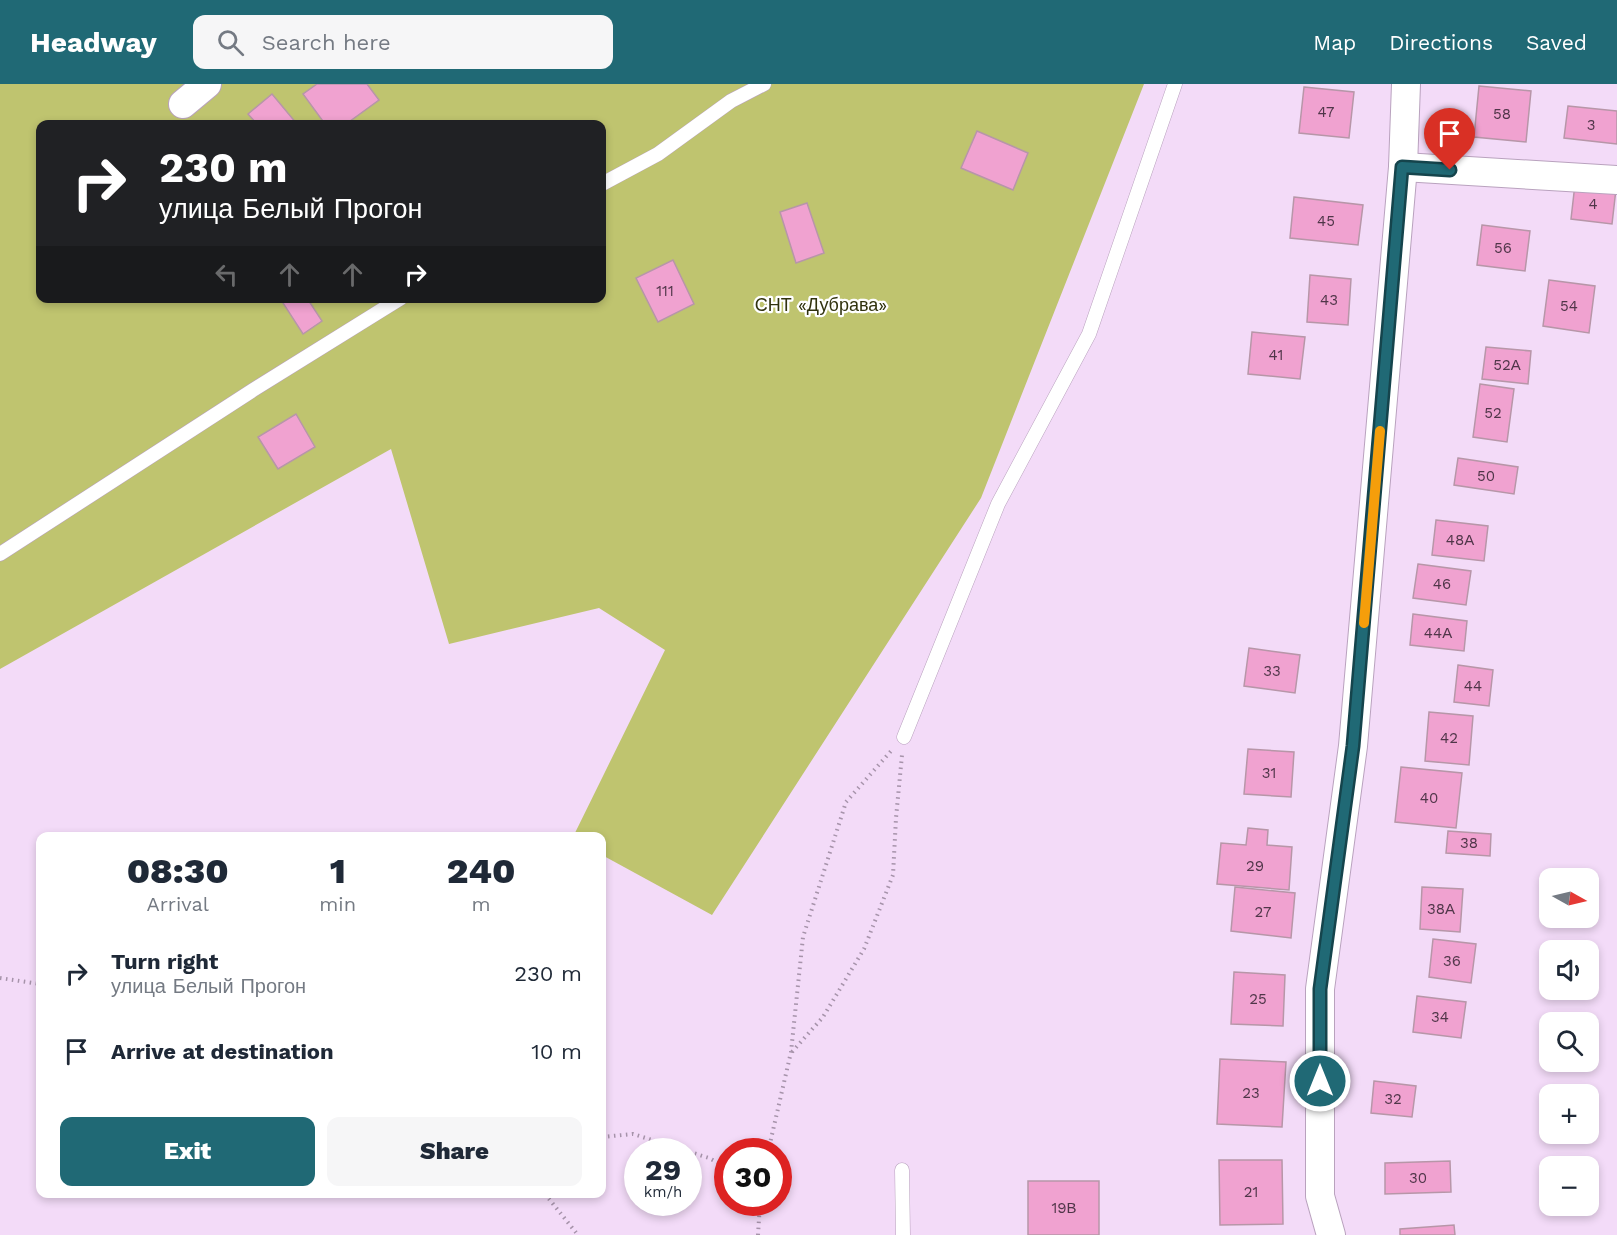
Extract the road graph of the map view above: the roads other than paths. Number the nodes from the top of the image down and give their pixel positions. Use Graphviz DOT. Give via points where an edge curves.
graph roads {
  1 [pos="207,84"];
  2 [pos="764,84"];
  3 [pos="1175,84"];
  4 [pos="1406,84"];
  5 [pos="183,104"];
  6 [pos="1402,167"];
  7 [pos="1617,180"];
  8 [pos="606,182"];
  9 [pos="393,303"];
  10 [pos="0,554"];
  11 [pos="904,737"];
  12 [pos="902,1170"];
  13 [pos="903,1235"];
  14 [pos="1331,1235"];
  1 -- 5 [label="street"];
  2 -- 8 [label="lane" via="731,101 658,154"];
  3 -- 11 [label="lane" via="1089,334 998,504"];
  4 -- 6 [label="street"];
  6 -- 7 [label="street"];
  6 -- 14 [label="street" via="1353,746 1320,989 1320,1196"];
  9 -- 10 [label="lane"];
  12 -- 13 [label="lane"];
}
